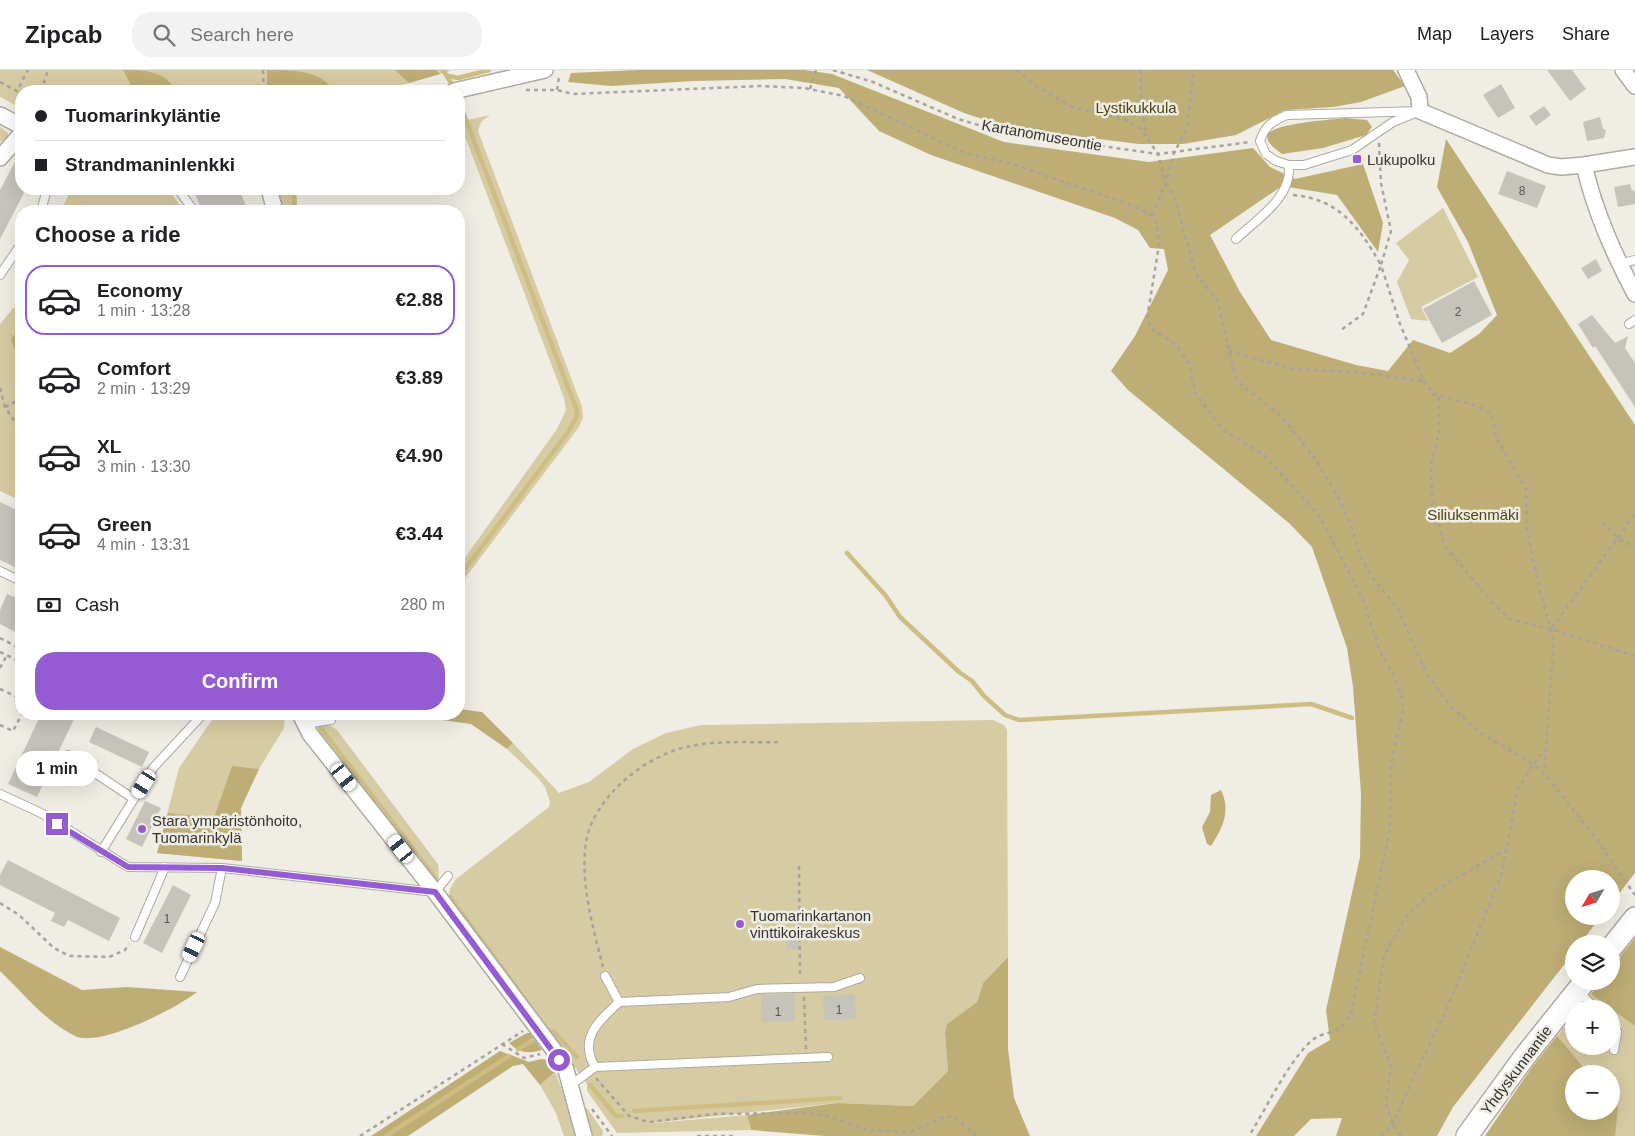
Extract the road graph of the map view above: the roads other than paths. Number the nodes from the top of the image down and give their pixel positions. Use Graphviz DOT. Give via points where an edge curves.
graph roads {
  1 [pos="545,70"];
  2 [pos="1406,70"];
  3 [pos="1624,70"];
  4 [pos="1635,86"];
  5 [pos="465,88"];
  6 [pos="1420,111"];
  7 [pos="0,115"];
  8 [pos="15,123"];
  9 [pos="15,141"];
  10 [pos="1635,156"];
  11 [pos="0,158"];
  12 [pos="1289,165"];
  13 [pos="1584,165"];
  14 [pos="1236,239"];
  15 [pos="15,253"];
  16 [pos="1635,260"];
  17 [pos="1619,264"];
  18 [pos="0,275"];
  19 [pos="1635,294"];
  20 [pos="0,571"];
  21 [pos="15,578"];
  22 [pos="197,720"];
  23 [pos="303,720"];
  24 [pos="68,755"];
  25 [pos="0,794"];
  26 [pos="134,799"];
  27 [pos="101,852"];
  28 [pos="165,867"];
  29 [pos="222,868"];
  30 [pos="448,876"];
  31 [pos="435,892"];
  32 [pos="1635,918"];
  33 [pos="135,937"];
  34 [pos="1620,937"];
  35 [pos="605,976"];
  36 [pos="180,977"];
  37 [pos="860,978"];
  38 [pos="1578,990"];
  39 [pos="619,1002"];
  40 [pos="828,1057"];
  41 [pos="592,1069"];
  42 [pos="571,1085"];
  43 [pos="584,1136"];
  44 [pos="1467,1136"];
  1 -- 5 [label="street"];
  2 -- 6 [label="street" via="1419,97"];
  3 -- 4 [label="street"];
  6 -- 12 [label="lane" via="1393,122 1352,150 1304,165"];
  6 -- 12 [label="lane" via="1287,115 1270,122 1260,141 1266,154"];
  6 -- 13 [label="street" via="1548,165"];
  7 -- 8 [label="street"];
  9 -- 11 [label="street"];
  10 -- 13 [label="street"];
  12 -- 14 [label="lane" via="1290,175 1284,194"];
  13 -- 17 [label="street" via="1594,203"];
  15 -- 18 [label="lane"];
  16 -- 17 [label="lane"];
  17 -- 19 [label="street"];
  20 -- 21 [label="lane"];
  22 -- 26 [label="lane" via="153,768"];
  23 -- 31 [label="street" via="310,734"];
  24 -- 26 [label="lane"];
  25 -- 27 [label="lane" via="43,814"];
  26 -- 27 [label="lane"];
  27 -- 28 [label="lane" via="128,867"];
  28 -- 29 [label="lane"];
  28 -- 33 [label="lane"];
  29 -- 31 [label="lane"];
  29 -- 36 [label="lane" via="216,903"];
  30 -- 31 [label="lane"];
  31 -- 42 [label="street" via="552,1049 566,1070"];
  32 -- 34 [label="main road"];
  35 -- 39 [label="lane"];
  37 -- 39 [label="lane" via="834,987 757,989 729,997"];
  38 -- 44 [label="main road, Yhdyskunnantie"];
  39 -- 41 [label="lane" via="599,1022 589,1040 588,1056"];
  40 -- 41 [label="lane"];
  41 -- 42 [label="lane"];
  42 -- 43 [label="street"];
}
